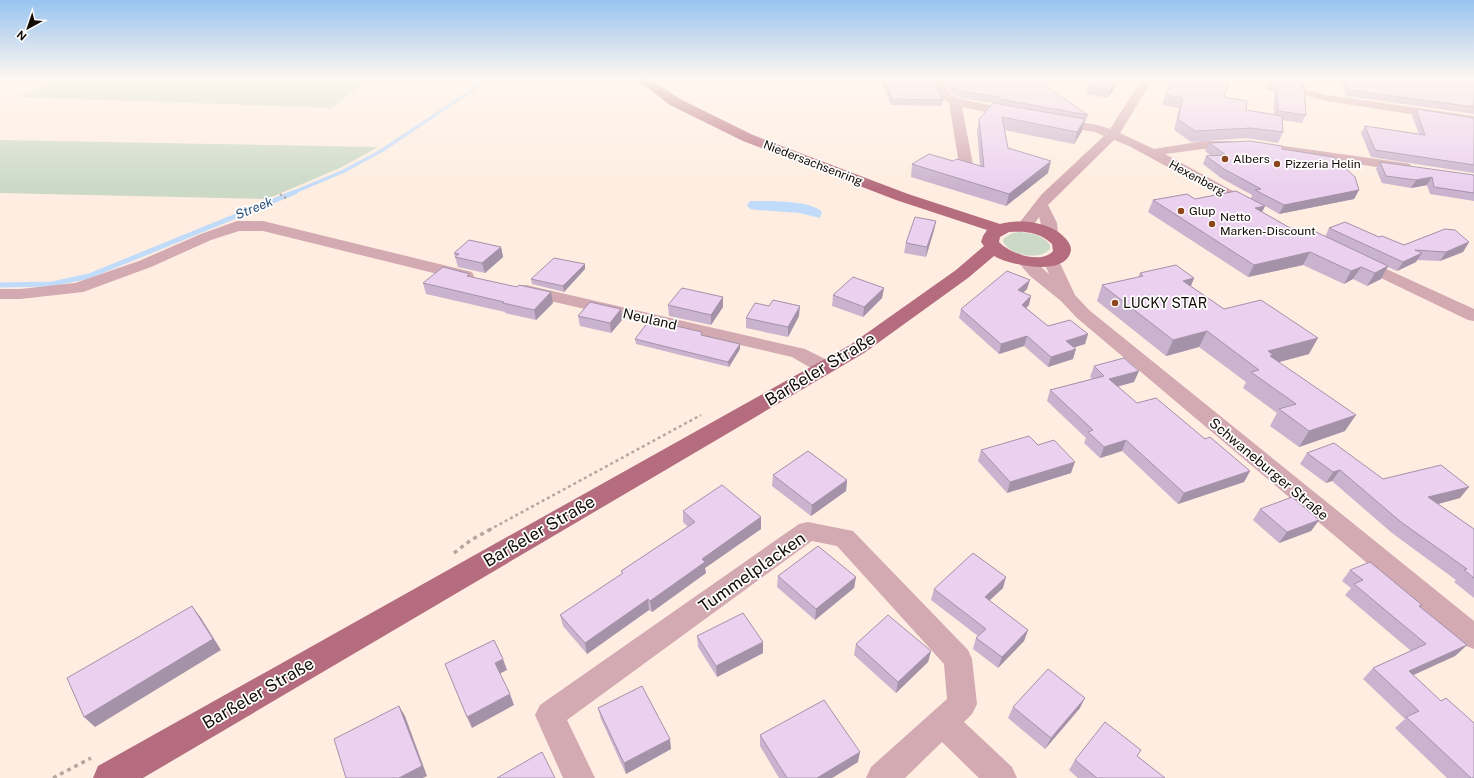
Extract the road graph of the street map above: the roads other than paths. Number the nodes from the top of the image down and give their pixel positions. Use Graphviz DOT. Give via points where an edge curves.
graph roads {
  1 [pos="700,115"];
  2 [pos="957,115"];
  3 [pos="1021,115"];
  4 [pos="1125,115"];
  5 [pos="1443,115"];
  6 [pos="1024,116"];
  7 [pos="1048,120"];
  8 [pos="1474,120"];
  9 [pos="1113,134"];
  10 [pos="1247,144"];
  11 [pos="1262,146"];
  12 [pos="1152,153"];
  13 [pos="1417,169"];
  14 [pos="967,170"];
  15 [pos="1041,205"];
  16 [pos="1265,214"];
  17 [pos="1024,227"];
  18 [pos="1050,235"];
  19 [pos="995,238"];
  20 [pos="1347,256"];
  21 [pos="1018,260"];
  22 [pos="1051,260"];
  23 [pos="962,274"];
  24 [pos="478,279"];
  25 [pos="510,286"];
  26 [pos="0,294"];
  27 [pos="1067,297"];
  28 [pos="1474,316"];
  29 [pos="826,367"];
  30 [pos="1474,638"];
  31 [pos="942,722"];
  32 [pos="110,778"];
  33 [pos="579,778"];
  34 [pos="882,778"];
  35 [pos="1002,778"];
  1 -- 19 [label="main road, Niedersachsenring" via="748,138 902,197"];
  2 -- 14 [label="street"];
  3 -- 6 [label="street"];
  4 -- 9 [label="street"];
  5 -- 8 [label="street"];
  7 -- 9 [label="street, Hexenberg"];
  9 -- 12 [label="street, Hexenberg"];
  9 -- 15 [label="street"];
  10 -- 12 [label="street" via="1180,147"];
  11 -- 13 [label="street"];
  12 -- 16 [label="street, Hexenberg"];
  15 -- 17 [label="street"];
  15 -- 18 [label="street" via="1049,223"];
  17 -- 18 [label="main road"];
  17 -- 19 [label="main road"];
  18 -- 22 [label="main road" via="1062,246 1062,252"];
  19 -- 21 [label="main road, Niedersachsenring" via="1001,253"];
  19 -- 23 [label="main road, Barßeler Straße"];
  20 -- 28 [label="street"];
  21 -- 22 [label="main road, Barßeler Straße"];
  21 -- 23 [label="main road, Barßeler Straße"];
  21 -- 27 [label="street, Schwaneburger Straße"];
  22 -- 27 [label="street, Schwaneburger Straße"];
  23 -- 29 [label="main road, Barßeler Straße" via="883,332"];
  24 -- 26 [label="street" via="263,226 237,226 145,264 77,288"];
  25 -- 29 [label="street, Neuland" via="798,353"];
  27 -- 30 [label="street, Schwaneburger Straße" via="1083,314"];
  29 -- 32 [label="main road, Barßeler Straße"];
  31 -- 33 [label="street, Tummelplacken" via="962,704 958,659 844,538 808,531 550,715"];
  31 -- 34 [label="street, Tummelplacken"];
  31 -- 35 [label="street"];
}
